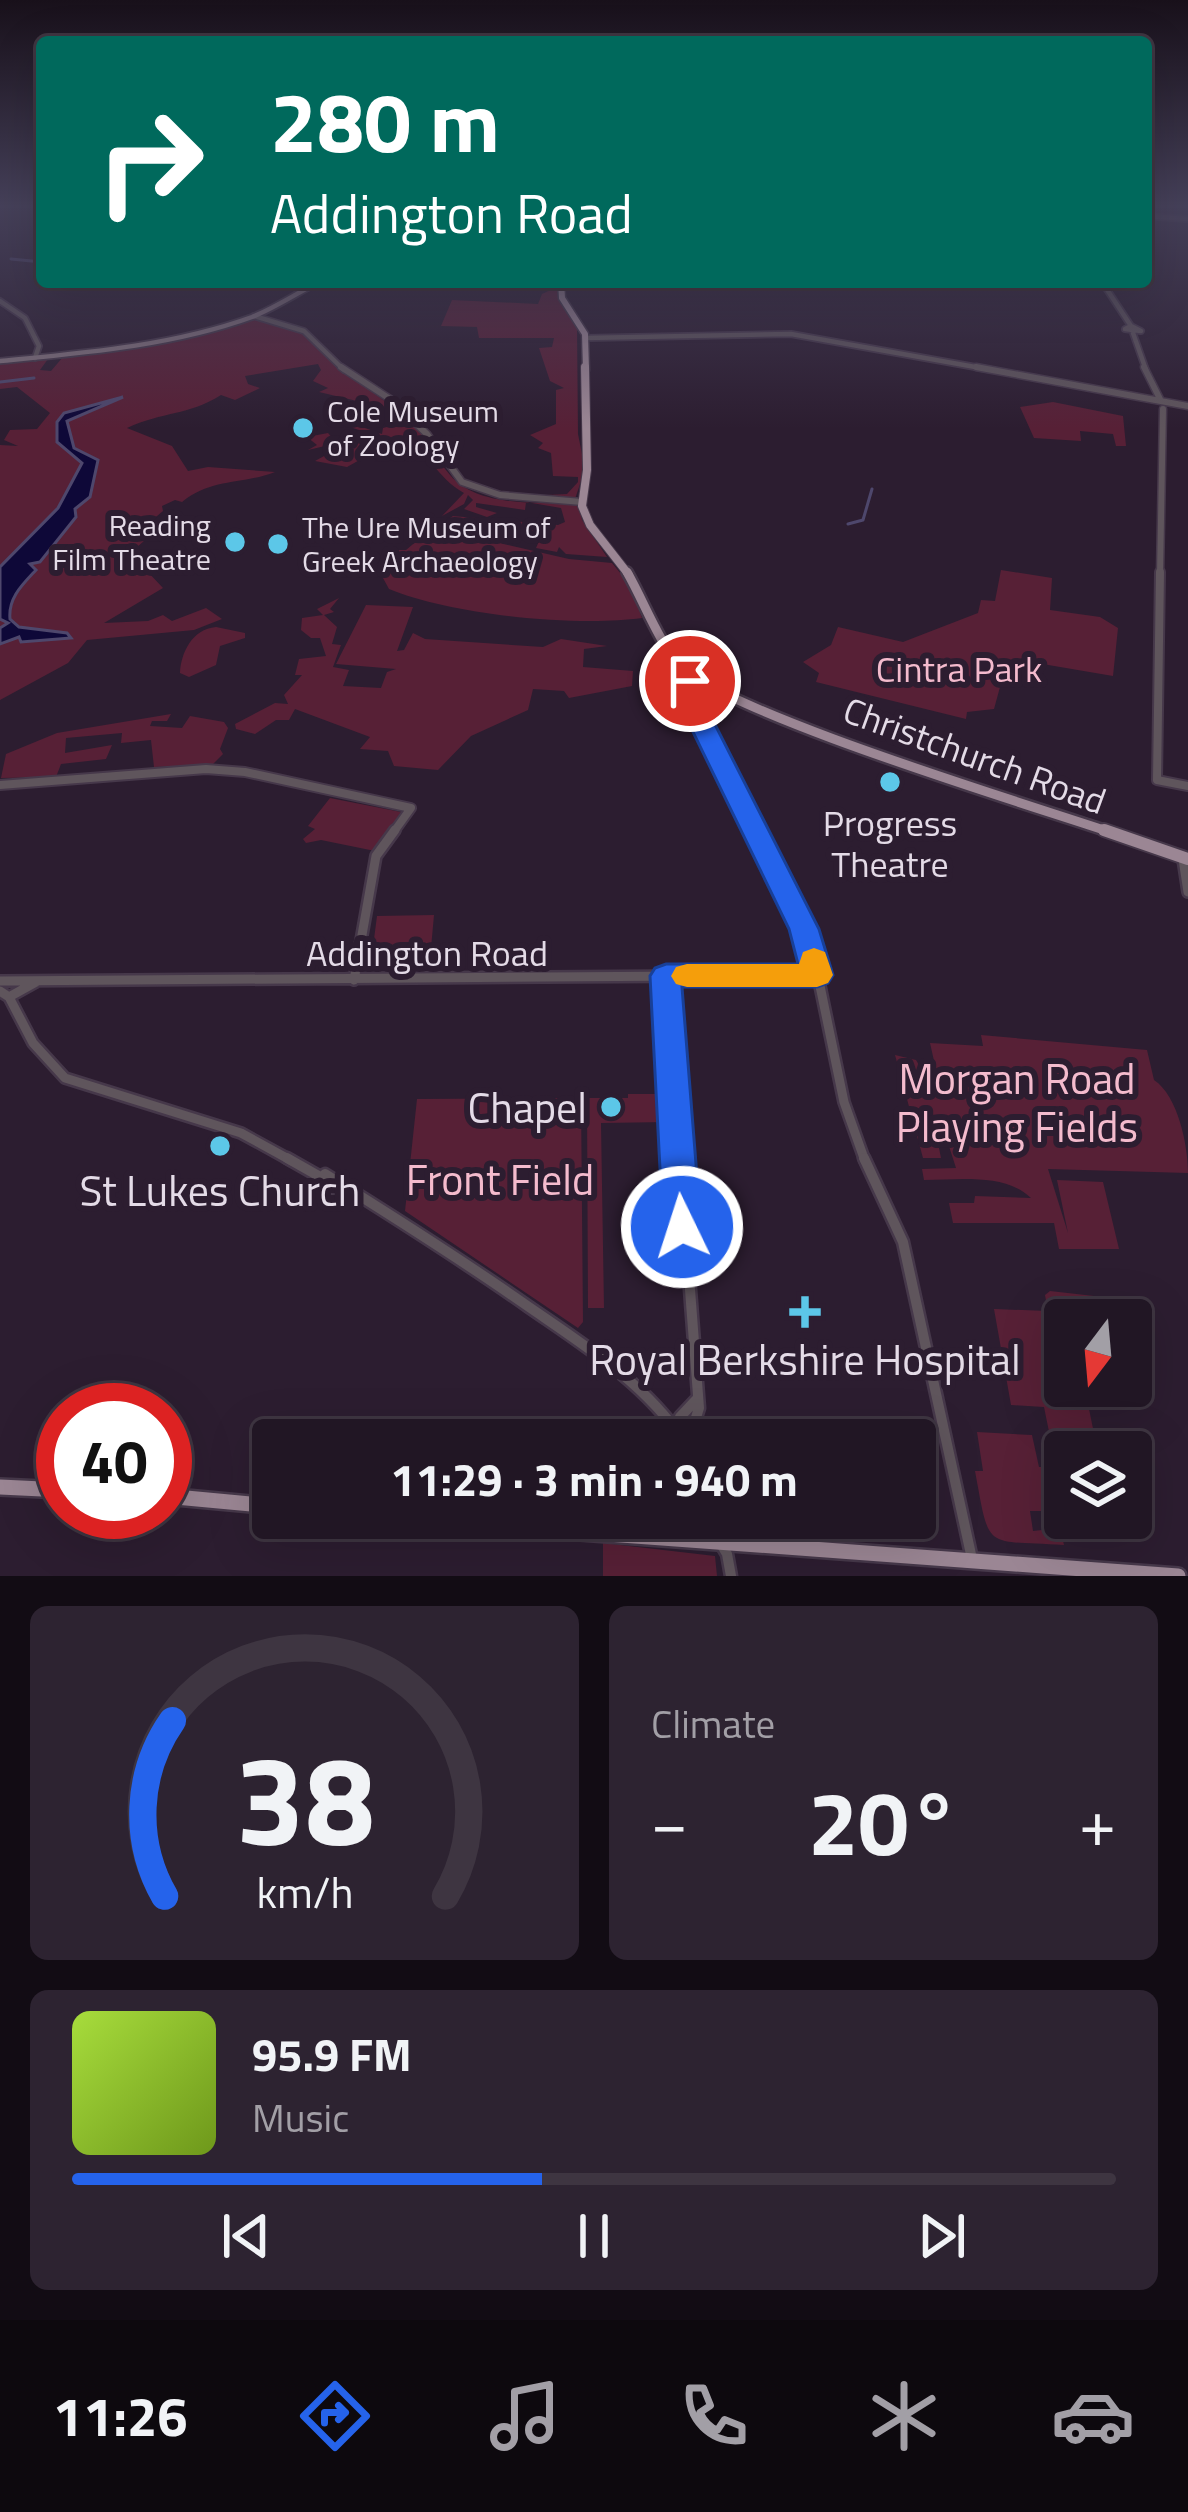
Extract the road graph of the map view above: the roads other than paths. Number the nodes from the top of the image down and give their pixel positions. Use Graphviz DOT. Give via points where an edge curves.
graph roads {
  1 [pos="308,288"];
  2 [pos="562,288"];
  3 [pos="1106,288"];
  4 [pos="0,301"];
  5 [pos="254,316"];
  6 [pos="585,338"];
  7 [pos="35,358"];
  8 [pos="0,361"];
  9 [pos="1163,405"];
  10 [pos="1188,406"];
  11 [pos="582,502"];
  12 [pos="698,678"];
  13 [pos="0,785"];
  14 [pos="1188,786"];
  15 [pos="1185,858"];
  16 [pos="1188,892"];
  17 [pos="817,975"];
  18 [pos="666,976"];
  19 [pos="354,980"];
  20 [pos="38,981"];
  21 [pos="2,987"];
  22 [pos="675,1419"];
  23 [pos="689,1419"];
  24 [pos="0,1487"];
  25 [pos="36,1489"];
  26 [pos="192,1498"];
  27 [pos="252,1504"];
  28 [pos="679,1539"];
  29 [pos="718,1539"];
  30 [pos="720,1542"];
  31 [pos="972,1560"];
  32 [pos="731,1576"];
  33 [pos="1178,1576"];
  1 -- 5 [label="main road"];
  2 -- 6 [label="main road"];
  3 -- 9 [label="street"];
  4 -- 7 [label="street" via="31,327"];
  5 -- 7 [label="main road" via="121,348"];
  5 -- 11 [label="street" via="308,333 348,374 411,416 461,482 494,494"];
  6 -- 9 [label="street" via="791,334"];
  6 -- 11 [label="main road"];
  7 -- 8 [label="main road"];
  9 -- 10 [label="street"];
  9 -- 14 [label="street" via="1157,780"];
  11 -- 12 [label="main road" via="677,664"];
  12 -- 15 [label="main road, Christchurch Road" via="1048,814"];
  12 -- 17 [label="street" via="686,683 686,693 804,929"];
  13 -- 19 [label="street" via="228,770 411,808 376,856"];
  15 -- 16 [label="street"];
  17 -- 18 [label="street, Addington Road"];
  17 -- 31 [label="street" via="853,1129 903,1242"];
  18 -- 19 [label="street, Addington Road"];
  18 -- 23 [label="street" via="697,1399"];
  19 -- 20 [label="street, Addington Road"];
  20 -- 21 [label="street"];
  20 -- 21 [label="street, Addington Road"];
  21 -- 22 [label="street" via="33,1043 65,1078 241,1133 344,1187 538,1311"];
  24 -- 25 [label="main road"];
  26 -- 27 [label="main road"];
  28 -- 30 [label="main road"];
  29 -- 30 [label="street"];
  30 -- 31 [label="main road"];
  30 -- 32 [label="street"];
  31 -- 33 [label="main road"];
}
